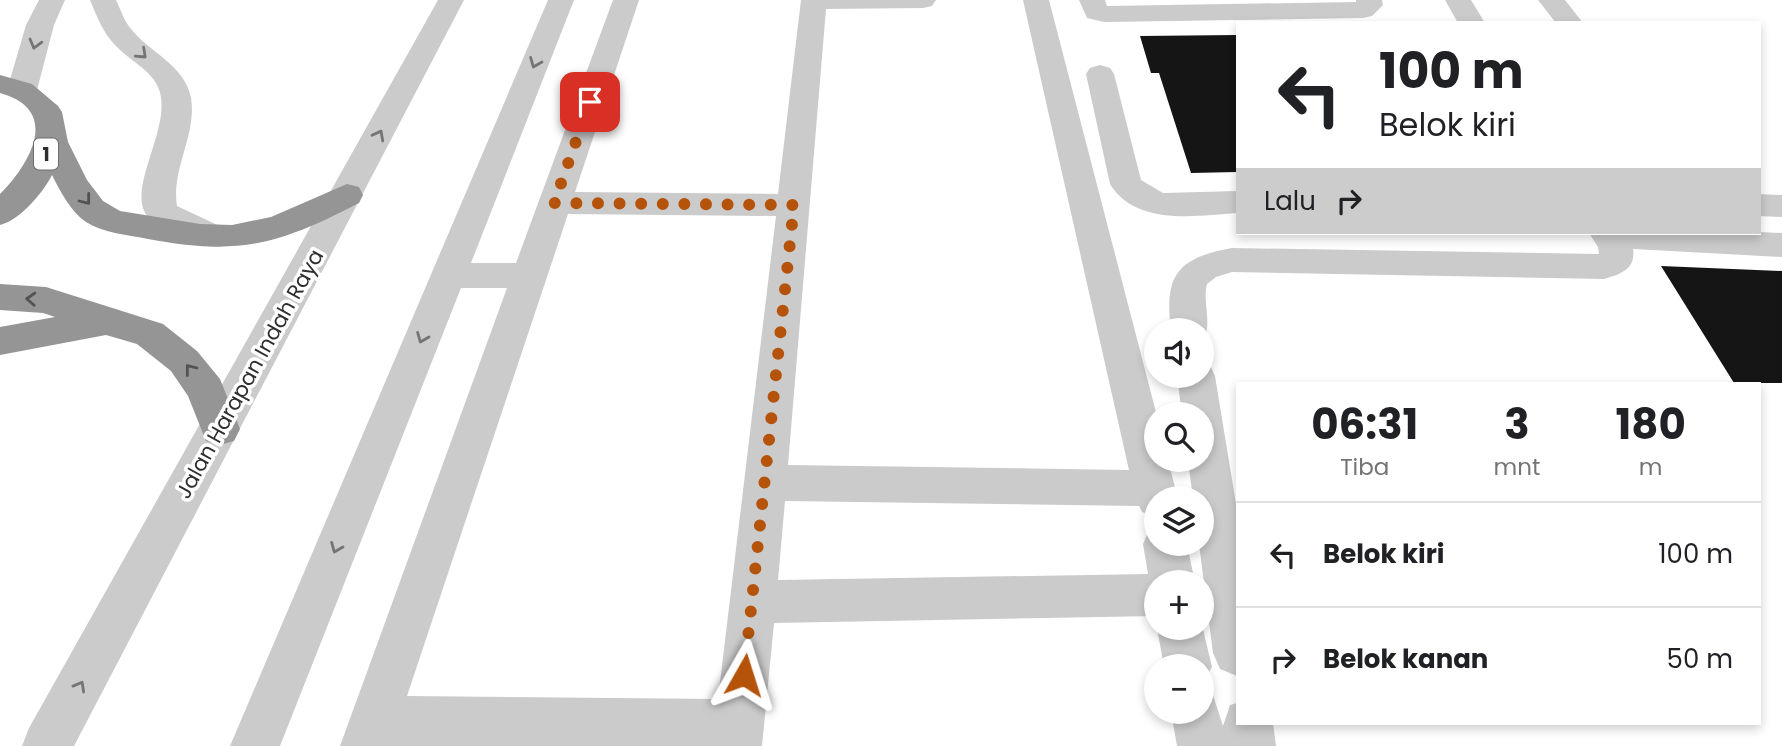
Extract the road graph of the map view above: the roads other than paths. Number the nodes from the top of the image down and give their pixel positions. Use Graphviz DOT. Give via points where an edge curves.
graph roads {
  1 [pos="52,0"];
  2 [pos="103,0"];
  3 [pos="450,0"];
  4 [pos="561,0"];
  5 [pos="626,0"];
  6 [pos="814,0"];
  7 [pos="923,0"];
  8 [pos="1036,0"];
  9 [pos="1092,0"];
  10 [pos="1369,0"];
  11 [pos="1458,0"];
  12 [pos="1551,0"];
  13 [pos="1471,21"];
  14 [pos="1568,21"];
  15 [pos="1100,74"];
  16 [pos="11,87"];
  17 [pos="52,142"];
  18 [pos="347,195"];
  19 [pos="1236,202"];
  20 [pos="554,203"];
  21 [pos="794,205"];
  22 [pos="1761,205"];
  23 [pos="1782,206"];
  24 [pos="0,214"];
  25 [pos="1609,235"];
  26 [pos="1622,235"];
  27 [pos="214,237"];
  28 [pos="1782,246"];
  29 [pos="448,275"];
  30 [pos="528,275"];
  31 [pos="0,297"];
  32 [pos="1189,318"];
  33 [pos="107,322"];
  34 [pos="0,341"];
  35 [pos="1200,388"];
  36 [pos="220,429"];
  37 [pos="1224,467"];
  38 [pos="766,483"];
  39 [pos="1154,486"];
  40 [pos="1144,494"];
  41 [pos="1144,595"];
  42 [pos="752,603"];
  43 [pos="1236,639"];
  44 [pos="1198,724"];
  45 [pos="1248,725"];
  46 [pos="369,733"];
  47 [pos="738,735"];
  48 [pos="47,746"];
  49 [pos="254,746"];
  50 [pos="1202,746"];
  51 [pos="1251,746"];
  1 -- 16 [label="street, one-way"];
  2 -- 27 [label="street, one-way" via="119,33 170,80 176,94 178,113 156,193 161,211"];
  18 -- 3 [label="street, Jalan Harapan Indah Raya, one-way"];
  4 -- 29 [label="street, one-way"];
  5 -- 20 [label="street"];
  6 -- 7 [label="street"];
  6 -- 21 [label="street"];
  8 -- 39 [label="street"];
  9 -- 10 [label="street" via="1096,12 1117,14 1363,10"];
  11 -- 13 [label="street"];
  12 -- 14 [label="street"];
  15 -- 19 [label="street" via="1126,184 1132,192 1161,204"];
  16 -- 17 [label="highway, 1" via="47,111"];
  17 -- 24 [label="highway, 1" via="33,180"];
  17 -- 27 [label="highway, one-way" via="64,171 97,214 142,227"];
  18 -- 27 [label="highway" via="306,217 262,231"];
  18 -- 36 [label="street, Jalan Harapan Indah Raya"];
  20 -- 21 [label="street"];
  20 -- 30 [label="street"];
  21 -- 38 [label="street"];
  22 -- 23 [label="street"];
  25 -- 32 [label="street" via="1617,260 1604,267 1213,263 1193,274 1187,292"];
  26 -- 28 [label="street"];
  29 -- 30 [label="street"];
  29 -- 49 [label="street, one-way"];
  30 -- 46 [label="street"];
  33 -- 31 [label="highway, one-way" via="46,300"];
  33 -- 34 [label="highway"];
  36 -- 33 [label="highway, one-way" via="206,390 184,361 150,334"];
  35 -- 37 [label="street"];
  48 -- 36 [label="street, Jalan Harapan Indah Raya, one-way"];
  37 -- 43 [label="street"];
  38 -- 40 [label="street"];
  38 -- 42 [label="street"];
  41 -- 42 [label="street"];
  42 -- 47 [label="street"];
  44 -- 50 [label="street"];
  45 -- 51 [label="street"];
  46 -- 47 [label="street"];
}
